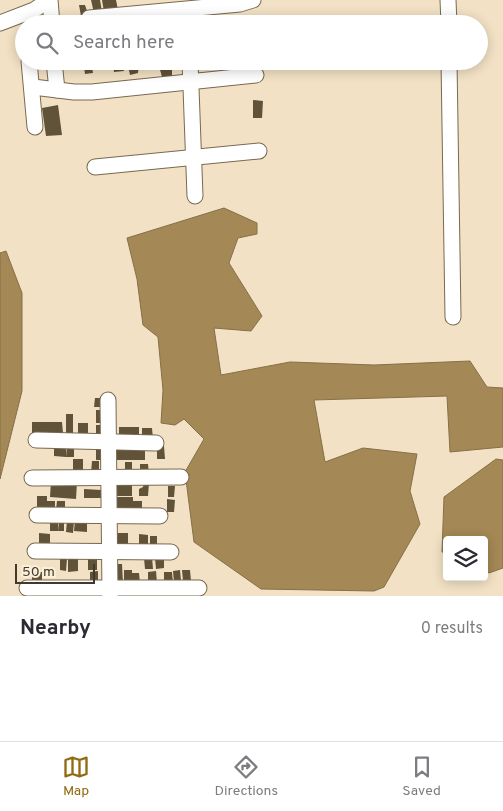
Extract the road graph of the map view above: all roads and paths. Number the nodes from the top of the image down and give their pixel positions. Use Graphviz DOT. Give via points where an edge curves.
graph roads {
  1 [pos="50,0"];
  2 [pos="253,0"];
  3 [pos="448,0"];
  4 [pos="189,11"];
  5 [pos="31,15"];
  6 [pos="51,15"];
  7 [pos="132,15"];
  8 [pos="448,15"];
  9 [pos="15,22"];
  10 [pos="0,23"];
  11 [pos="30,70"];
  12 [pos="55,70"];
  13 [pos="190,70"];
  14 [pos="449,70"];
  15 [pos="256,75"];
  16 [pos="190,82"];
  17 [pos="33,87"];
  18 [pos="57,90"];
  19 [pos="35,127"];
  20 [pos="260,151"];
  21 [pos="193,157"];
  22 [pos="95,166"];
  23 [pos="195,196"];
  24 [pos="453,317"];
  25 [pos="108,400"];
  26 [pos="36,440"];
  27 [pos="108,442"];
  28 [pos="156,443"];
  29 [pos="181,477"];
  30 [pos="32,478"];
  31 [pos="108,479"];
  32 [pos="36,516"];
  33 [pos="108,516"];
  34 [pos="160,516"];
  35 [pos="35,551"];
  36 [pos="109,552"];
  37 [pos="171,552"];
  38 [pos="27,588"];
  39 [pos="199,588"];
  40 [pos="110,593"];
  1 -- 5 [label="street"];
  1 -- 6 [label="street"];
  2 -- 4 [label="street"];
  3 -- 8 [label="street"];
  4 -- 7 [label="street"];
  9 -- 10 [label="street"];
  11 -- 17 [label="street"];
  12 -- 18 [label="street"];
  13 -- 16 [label="street"];
  14 -- 24 [label="street"];
  15 -- 16 [label="street"];
  16 -- 18 [label="street" via="92,92"];
  16 -- 21 [label="street"];
  17 -- 18 [label="street"];
  17 -- 19 [label="street"];
  20 -- 21 [label="street"];
  21 -- 22 [label="street"];
  21 -- 23 [label="street"];
  25 -- 27 [label="street"];
  26 -- 27 [label="street"];
  27 -- 28 [label="street"];
  27 -- 31 [label="street"];
  29 -- 31 [label="street"];
  30 -- 31 [label="street"];
  31 -- 33 [label="street"];
  32 -- 33 [label="street"];
  33 -- 34 [label="street"];
  33 -- 36 [label="street"];
  35 -- 36 [label="street"];
  36 -- 37 [label="street"];
  36 -- 40 [label="street"];
  38 -- 40 [label="street"];
  39 -- 40 [label="street"];
}
